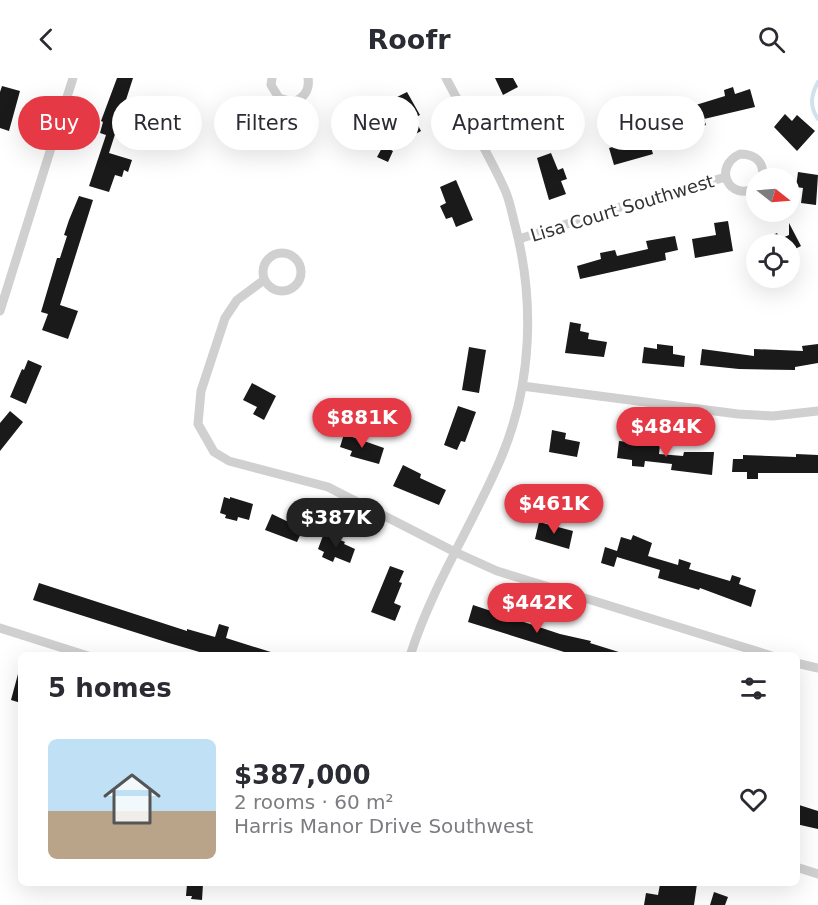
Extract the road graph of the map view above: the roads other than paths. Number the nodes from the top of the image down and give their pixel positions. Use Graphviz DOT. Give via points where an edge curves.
graph roads {
  1 [pos="73,78"];
  2 [pos="272,78"];
  3 [pos="321,78"];
  4 [pos="446,78"];
  5 [pos="309,79"];
  6 [pos="763,168"];
  7 [pos="726,177"];
  8 [pos="746,192"];
  9 [pos="519,239"];
  10 [pos="264,280"];
  11 [pos="0,311"];
  12 [pos="522,386"];
  13 [pos="818,411"];
  14 [pos="455,552"];
  15 [pos="0,628"];
  16 [pos="75,652"];
  17 [pos="411,652"];
  18 [pos="759,652"];
  19 [pos="800,664"];
  20 [pos="818,668"];
  21 [pos="800,868"];
  22 [pos="818,874"];
  1 -- 11 [label="street"];
  2 -- 5 [label="street" via="271,85 279,98 293,102 305,94"];
  3 -- 5 [label="street"];
  4 -- 9 [label="street" via="507,192"];
  6 -- 7 [label="street, Lisa Court Southwest" via="748,154 733,157"];
  7 -- 8 [label="street, Lisa Court Southwest" via="734,189"];
  7 -- 9 [label="street, Lisa Court Southwest"];
  9 -- 12 [label="street" via="528,313"];
  10 -- 10 [label="street" via="274,290 289,290 300,279 300,264 289,254 274,254 263,265"];
  10 -- 14 [label="street" via="237,300 225,318 201,391 198,424 214,452 230,461 328,487"];
  12 -- 13 [label="street" via="738,414 773,416"];
  12 -- 14 [label="street" via="502,457"];
  14 -- 17 [label="street"];
  14 -- 18 [label="street" via="497,571"];
  15 -- 16 [label="street"];
  19 -- 20 [label="street"];
  21 -- 22 [label="street"];
}
